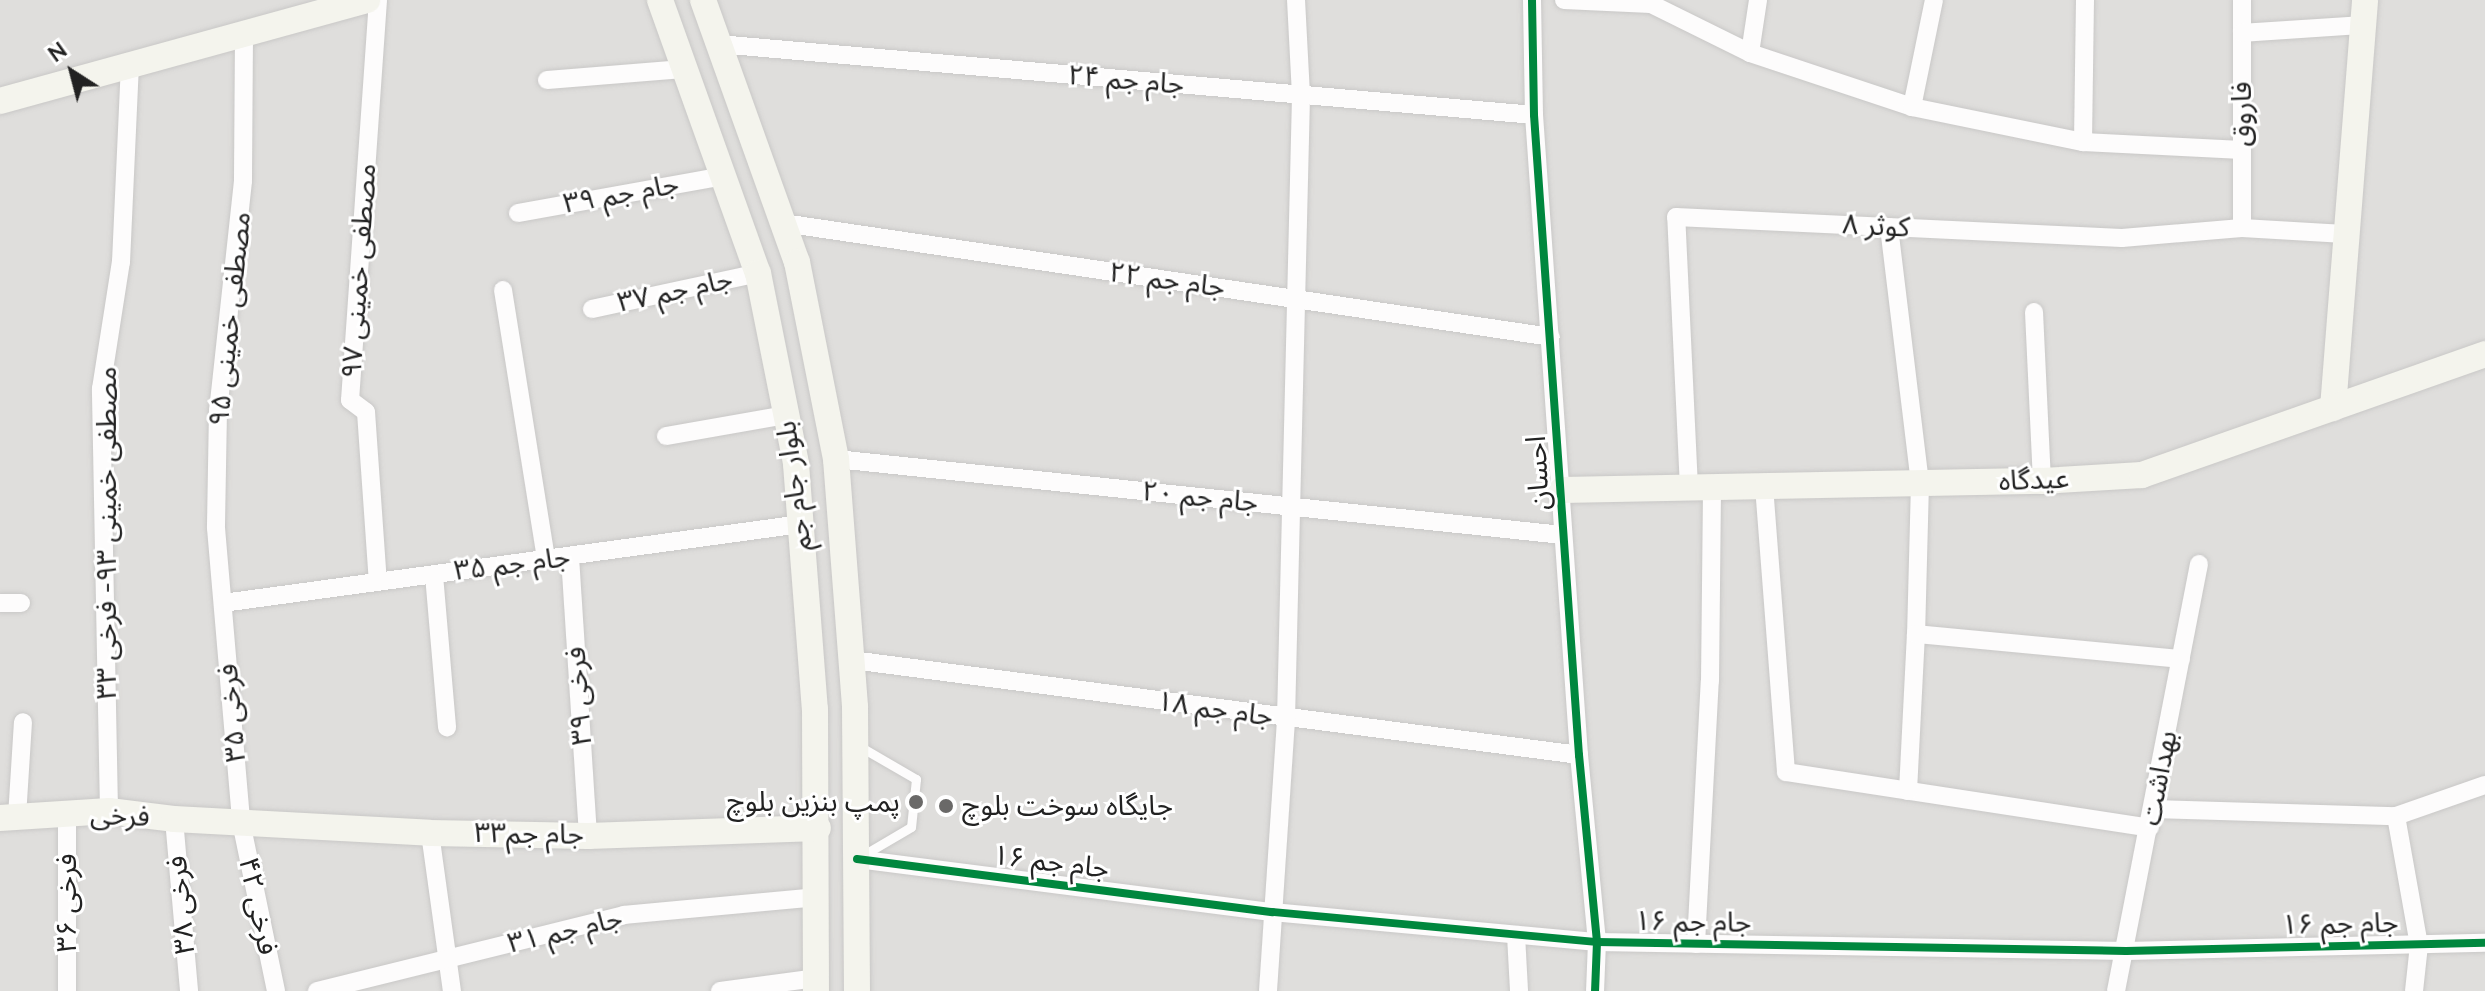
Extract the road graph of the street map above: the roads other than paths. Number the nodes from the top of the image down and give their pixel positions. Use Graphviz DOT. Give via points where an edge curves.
graph roads {
  1 [pos="367,0"];
  2 [pos="378,0"];
  3 [pos="660,0"];
  4 [pos="703,0"];
  5 [pos="1296,0"];
  6 [pos="1532,0"];
  7 [pos="1564,0"];
  8 [pos="1758,0"];
  9 [pos="1934,0"];
  10 [pos="2085,0"];
  11 [pos="2242,0"];
  12 [pos="2364,12"];
  13 [pos="2242,33"];
  14 [pos="244,34"];
  15 [pos="718,44"];
  16 [pos="1750,53"];
  17 [pos="130,65"];
  18 [pos="684,69"];
  19 [pos="547,80"];
  20 [pos="1301,95"];
  21 [pos="0,101"];
  22 [pos="1912,107"];
  23 [pos="1534,115"];
  24 [pos="2083,142"];
  25 [pos="2242,150"];
  26 [pos="723,176"];
  27 [pos="518,213"];
  28 [pos="783,223"];
  29 [pos="1889,227"];
  30 [pos="2242,228"];
  31 [pos="2345,234"];
  32 [pos="758,273"];
  33 [pos="503,290"];
  34 [pos="1296,299"];
  35 [pos="592,309"];
  36 [pos="2034,312"];
  37 [pos="1551,337"];
  38 [pos="2485,354"];
  39 [pos="2333,408"];
  40 [pos="786,415"];
  41 [pos="666,436"];
  42 [pos="836,459"];
  43 [pos="796,464"];
  44 [pos="2042,481"];
  45 [pos="1920,483"];
  46 [pos="1764,486"];
  47 [pos="1701,487"];
  48 [pos="1562,490"];
  49 [pos="1291,506"];
  50 [pos="801,524"];
  51 [pos="1563,535"];
  52 [pos="570,557"];
  53 [pos="546,559"];
  54 [pos="2199,564"];
  55 [pos="434,575"];
  56 [pos="378,582"];
  57 [pos="0,603"];
  58 [pos="21,603"];
  59 [pos="223,603"];
  60 [pos="1916,634"];
  61 [pos="2181,659"];
  62 [pos="852,660"];
  63 [pos="1286,719"];
  64 [pos="23,722"];
  65 [pos="447,727"];
  66 [pos="855,744"];
  67 [pos="1579,755"];
  68 [pos="2485,785"];
  69 [pos="1908,791"];
  70 [pos="2153,809"];
  71 [pos="109,811"];
  72 [pos="67,816"];
  73 [pos="2396,816"];
  74 [pos="8,817"];
  75 [pos="174,819"];
  76 [pos="241,822"];
  77 [pos="818,828"];
  78 [pos="2150,828"];
  79 [pos="430,833"];
  80 [pos="588,836"];
  81 [pos="857,859"];
  82 [pos="817,897"];
  83 [pos="1273,912"];
  84 [pos="1516,935"];
  85 [pos="1597,942"];
  86 [pos="2485,943"];
  87 [pos="1696,944"];
  88 [pos="2419,945"];
  89 [pos="2126,951"];
  90 [pos="448,959"];
  91 [pos="816,985"];
  92 [pos="67,991"];
  93 [pos="189,991"];
  94 [pos="276,991"];
  95 [pos="317,991"];
  96 [pos="452,991"];
  97 [pos="720,991"];
  98 [pos="857,991"];
  99 [pos="1268,991"];
  100 [pos="1519,991"];
  101 [pos="1595,991"];
  102 [pos="2116,991"];
  103 [pos="2414,991"];
  1 -- 14 [label="main road"];
  2 -- 56 [label="street, مصطفی خمینی ۹۷" via="350,400 366,412"];
  3 -- 18 [label="main road, بلوار جام جم"];
  4 -- 15 [label="main road, بلوار جام جم"];
  5 -- 20 [label="street"];
  6 -- 23 [label="street, احسان"];
  7 -- 16 [label="street" via="1651,4"];
  8 -- 16 [label="street"];
  9 -- 22 [label="street"];
  10 -- 24 [label="street"];
  11 -- 13 [label="street, فاروق"];
  12 -- 13 [label="street"];
  12 -- 31 [label="main road"];
  13 -- 25 [label="street, فاروق"];
  14 -- 17 [label="main road"];
  14 -- 59 [label="street, مصطفی خمینی ۹۵" via="243,181 218,410 216,528"];
  15 -- 20 [label="street, جام جم ۲۴"];
  15 -- 28 [label="main road, بلوار جام جم"];
  16 -- 22 [label="street"];
  17 -- 21 [label="main road"];
  17 -- 71 [label="street, مصطفی خمینی ۹۳- فرخی ۳۳" via="121,262 101,389"];
  18 -- 19 [label="street"];
  18 -- 26 [label="main road, بلوار جام جم"];
  20 -- 23 [label="street, جام جم ۲۴"];
  20 -- 34 [label="street"];
  22 -- 24 [label="street"];
  23 -- 37 [label="street, احسان"];
  24 -- 25 [label="street"];
  25 -- 30 [label="street, فاروق"];
  26 -- 27 [label="street, جام جم ۳۹"];
  26 -- 32 [label="main road, بلوار جام جم"];
  28 -- 34 [label="street, جام جم ۲۲"];
  28 -- 42 [label="main road, بلوار جام جم" via="797,262"];
  29 -- 30 [label="street, کوثر ۸" via="2122,238"];
  29 -- 45 [label="street"];
  29 -- 47 [label="street, کوثر ۸" via="1676,217"];
  30 -- 31 [label="street, کوثر ۸"];
  31 -- 39 [label="main road"];
  32 -- 35 [label="street, جام جم ۳۷"];
  32 -- 40 [label="main road, بلوار جام جم"];
  33 -- 53 [label="street"];
  34 -- 37 [label="street, جام جم ۲۲"];
  34 -- 49 [label="street"];
  36 -- 44 [label="street"];
  37 -- 48 [label="street, احسان"];
  38 -- 39 [label="main road, عیدگاه"];
  39 -- 44 [label="main road, عیدگاه" via="2142,475"];
  40 -- 41 [label="street"];
  40 -- 43 [label="main road, بلوار جام جم"];
  42 -- 43 [label="main road"];
  42 -- 49 [label="street, جام جم ۲۰"];
  42 -- 62 [label="main road, بلوار جام جم"];
  43 -- 50 [label="main road, بلوار جام جم"];
  44 -- 45 [label="main road, عیدگاه"];
  45 -- 46 [label="main road, عیدگاه"];
  45 -- 60 [label="street"];
  46 -- 47 [label="main road, عیدگاه"];
  46 -- 69 [label="street" via="1786,772"];
  47 -- 48 [label="main road, عیدگاه"];
  47 -- 87 [label="street" via="1710,681"];
  48 -- 51 [label="street, احسان"];
  49 -- 51 [label="street, جام جم ۲۰"];
  49 -- 63 [label="street"];
  50 -- 52 [label="street, جام جم ۳۵"];
  50 -- 77 [label="main road, بلوار جام جم"];
  51 -- 67 [label="street, احسان"];
  52 -- 53 [label="street, جام جم ۳۵"];
  52 -- 80 [label="street, فرخی ۳۹"];
  53 -- 55 [label="street, جام جم ۳۵"];
  54 -- 61 [label="street, بهداشت"];
  55 -- 56 [label="street, جام جم ۳۵"];
  55 -- 65 [label="street"];
  56 -- 59 [label="street, جام جم ۳۵"];
  57 -- 58 [label="street"];
  59 -- 76 [label="street, فرخی ۳۵"];
  60 -- 61 [label="street"];
  60 -- 69 [label="street"];
  61 -- 70 [label="street, بهداشت"];
  62 -- 63 [label="street, جام جم ۱۸"];
  62 -- 66 [label="main road, بلوار جام جم"];
  63 -- 67 [label="street, جام جم ۱۸"];
  63 -- 83 [label="street"];
  64 -- 74 [label="street"];
  66 -- 81 [label="main road, بلوار جام جم"];
  66 -- 81 [label="lane" via="916,779 911,827"];
  67 -- 85 [label="street, احسان"];
  68 -- 73 [label="street"];
  69 -- 78 [label="street"];
  70 -- 73 [label="street"];
  70 -- 78 [label="street, بهداشت"];
  71 -- 72 [label="main road, فرخی"];
  71 -- 75 [label="main road, فرخی"];
  72 -- 74 [label="main road, فرخی"];
  72 -- 92 [label="street, فرخی ۳۶"];
  73 -- 88 [label="street"];
  75 -- 76 [label="main road, فرخی"];
  75 -- 93 [label="street, فرخی ۳۸"];
  76 -- 79 [label="main road, جام جم۳۳"];
  76 -- 94 [label="street, فرخی ۴۲"];
  77 -- 80 [label="main road, جام جم۳۳"];
  77 -- 82 [label="main road, بلوار جام جم"];
  78 -- 89 [label="street, بهداشت"];
  79 -- 80 [label="main road, جام جم۳۳"];
  79 -- 90 [label="street"];
  81 -- 83 [label="street, جام جم ۱۶"];
  81 -- 98 [label="main road, بلوار جام جم"];
  82 -- 90 [label="street, جام جم ۳۱" via="624,915"];
  82 -- 91 [label="main road, بلوار جام جم"];
  83 -- 84 [label="street, جام جم ۱۶"];
  83 -- 99 [label="street"];
  84 -- 85 [label="street, جام جم ۱۶"];
  84 -- 100 [label="street"];
  85 -- 87 [label="street, جام جم ۱۶"];
  85 -- 101 [label="street, احسان"];
  86 -- 88 [label="street, جام جم ۱۶"];
  87 -- 89 [label="street, جام جم ۱۶"];
  88 -- 89 [label="street, جام جم ۱۶"];
  88 -- 103 [label="street"];
  89 -- 102 [label="street, بهداشت"];
  90 -- 95 [label="street, جام جم ۳۱"];
  90 -- 96 [label="street"];
  91 -- 97 [label="street"];
}
